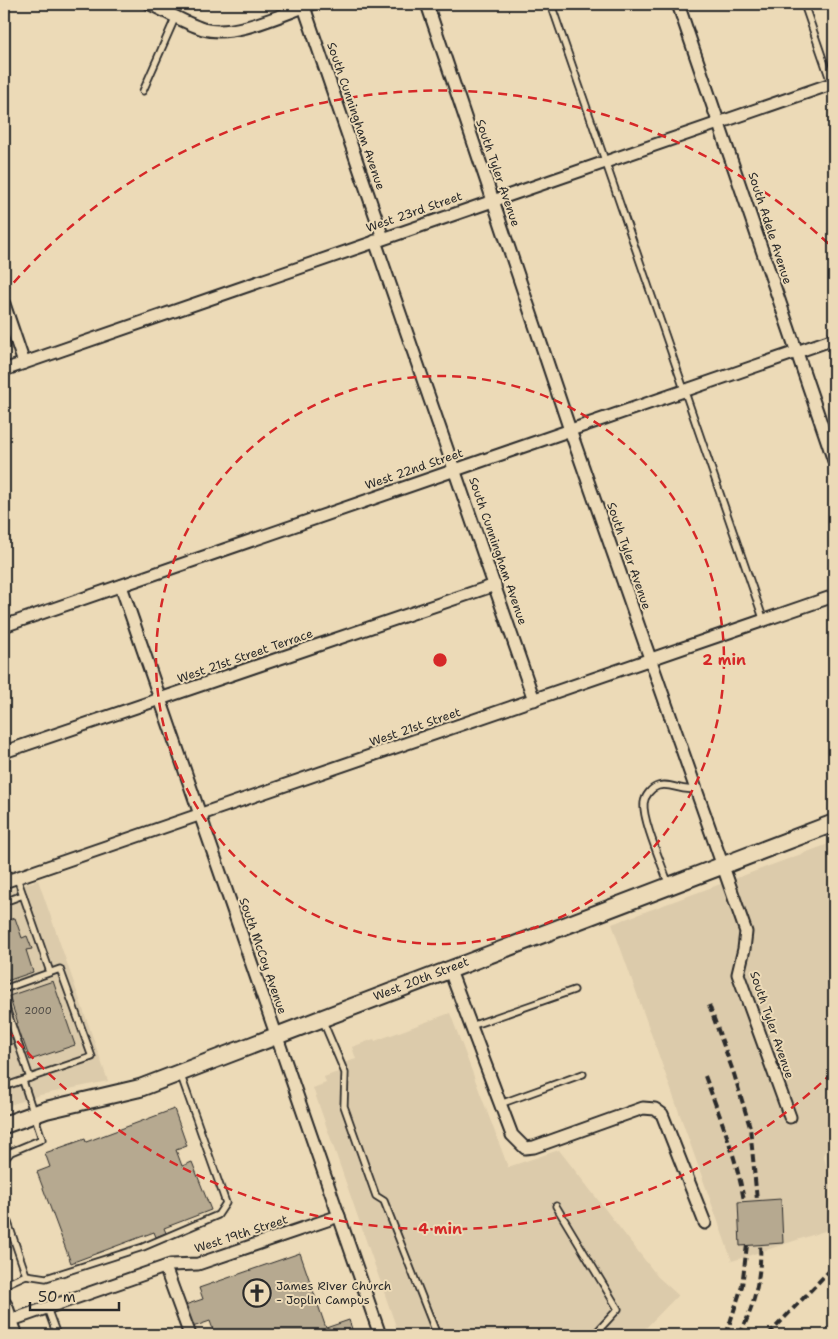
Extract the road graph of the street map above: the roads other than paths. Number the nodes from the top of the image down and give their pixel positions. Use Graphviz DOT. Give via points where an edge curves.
graph roads {
  1 [pos="150,4"];
  2 [pos="427,4"];
  3 [pos="551,4"];
  4 [pos="678,4"];
  5 [pos="804,4"];
  6 [pos="307,5"];
  7 [pos="176,16"];
  8 [pos="833,86"];
  9 [pos="143,91"];
  10 [pos="720,122"];
  11 [pos="605,161"];
  12 [pos="492,200"];
  13 [pos="379,239"];
  14 [pos="4,304"];
  15 [pos="834,339"];
  16 [pos="797,352"];
  17 [pos="24,364"];
  18 [pos="4,370"];
  19 [pos="684,391"];
  20 [pos="570,430"];
  21 [pos="834,461"];
  22 [pos="455,470"];
  23 [pos="121,586"];
  24 [pos="495,586"];
  25 [pos="834,596"];
  26 [pos="764,620"];
  27 [pos="4,626"];
  28 [pos="650,659"];
  29 [pos="161,700"];
  30 [pos="534,700"];
  31 [pos="4,752"];
  32 [pos="695,789"];
  33 [pos="200,814"];
  34 [pos="834,823"];
  35 [pos="4,864"];
  36 [pos="722,865"];
  37 [pos="10,880"];
  38 [pos="668,885"];
  39 [pos="23,895"];
  40 [pos="4,902"];
  41 [pos="449,968"];
  42 [pos="50,972"];
  43 [pos="4,988"];
  44 [pos="574,990"];
  45 [pos="4,1002"];
  46 [pos="322,1017"];
  47 [pos="471,1026"];
  48 [pos="276,1034"];
  49 [pos="180,1072"];
  50 [pos="583,1074"];
  51 [pos="30,1078"];
  52 [pos="4,1079"];
  53 [pos="23,1080"];
  54 [pos="5,1087"];
  55 [pos="500,1104"];
  56 [pos="35,1114"];
  57 [pos="790,1117"];
  58 [pos="6,1125"];
  59 [pos="4,1160"];
  60 [pos="556,1206"];
  61 [pos="4,1211"];
  62 [pos="339,1216"];
  63 [pos="705,1223"];
  64 [pos="165,1267"];
  65 [pos="26,1276"];
  66 [pos="4,1285"];
  67 [pos="47,1308"];
  68 [pos="9,1321"];
  69 [pos="57,1335"];
  70 [pos="190,1335"];
  71 [pos="380,1335"];
  72 [pos="437,1335"];
  73 [pos="594,1335"];
  1 -- 7 [label="street"];
  2 -- 12 [label="street, South Tyler Avenue"];
  3 -- 11 [label="lane"];
  4 -- 10 [label="street, South Adele Avenue"];
  5 -- 8 [label="lane"];
  6 -- 7 [label="street" via="231,30 202,28"];
  6 -- 13 [label="street, South Cunningham Avenue"];
  7 -- 9 [label="lane"];
  8 -- 10 [label="street, West 23rd Street"];
  10 -- 11 [label="street, West 23rd Street"];
  10 -- 16 [label="street, South Adele Avenue"];
  11 -- 12 [label="street, West 23rd Street"];
  11 -- 19 [label="lane"];
  12 -- 13 [label="street, West 23rd Street"];
  12 -- 20 [label="street, South Tyler Avenue"];
  13 -- 17 [label="street, West 23rd Street"];
  13 -- 22 [label="street, South Cunningham Avenue"];
  14 -- 17 [label="street"];
  15 -- 16 [label="street, West 22nd Street"];
  16 -- 19 [label="street, West 22nd Street"];
  16 -- 21 [label="street, South Adele Avenue"];
  17 -- 18 [label="street, West 23rd Street"];
  19 -- 20 [label="street, West 22nd Street"];
  19 -- 26 [label="lane"];
  20 -- 22 [label="street, West 22nd Street"];
  20 -- 28 [label="street, South Tyler Avenue"];
  22 -- 23 [label="street, West 22nd Street"];
  22 -- 24 [label="street, South Cunningham Avenue"];
  23 -- 27 [label="street, West 22nd Street"];
  23 -- 29 [label="street, South McCoy Avenue"];
  24 -- 29 [label="street, West 21st Street Terrace"];
  24 -- 30 [label="street, South Cunningham Avenue"];
  25 -- 26 [label="street, West 21st Street"];
  26 -- 28 [label="street, West 21st Street"];
  28 -- 30 [label="street, West 21st Street"];
  28 -- 32 [label="street, South Tyler Avenue"];
  29 -- 31 [label="street, West 21st Street Terrace"];
  29 -- 33 [label="street, South McCoy Avenue"];
  30 -- 33 [label="street, West 21st Street"];
  32 -- 36 [label="street, South Tyler Avenue"];
  32 -- 38 [label="lane" via="682,791 660,786 650,791 645,800 646,818"];
  33 -- 37 [label="street, West 21st Street"];
  33 -- 48 [label="street, South McCoy Avenue"];
  34 -- 36 [label="main road, West 20th Street"];
  35 -- 37 [label="lane"];
  36 -- 38 [label="main road, West 20th Street"];
  36 -- 57 [label="street, South Tyler Avenue" via="746,932 738,974"];
  37 -- 39 [label="lane"];
  38 -- 41 [label="main road, West 20th Street"];
  39 -- 40 [label="lane"];
  39 -- 42 [label="lane"];
  41 -- 46 [label="main road, West 20th Street"];
  41 -- 47 [label="street"];
  42 -- 43 [label="lane"];
  42 -- 51 [label="lane" via="60,969 92,1057"];
  44 -- 47 [label="lane"];
  45 -- 51 [label="lane"];
  46 -- 48 [label="main road, West 20th Street"];
  46 -- 72 [label="lane" via="345,1073 344,1106 376,1196 384,1201"];
  47 -- 55 [label="street"];
  48 -- 49 [label="main road, West 20th Street"];
  48 -- 62 [label="street, South McCoy Avenue"];
  49 -- 56 [label="main road, West 20th Street" via="140,1088"];
  49 -- 65 [label="lane" via="226,1203 218,1215 143,1247 95,1263 46,1278"];
  50 -- 55 [label="lane"];
  51 -- 53 [label="lane"];
  52 -- 54 [label="lane"];
  53 -- 54 [label="lane"];
  53 -- 56 [label="lane"];
  55 -- 63 [label="street" via="512,1135 525,1148 643,1108 658,1111 662,1114"];
  56 -- 58 [label="main road, West 20th Street"];
  56 -- 59 [label="lane" via="42,1139 11,1152"];
  60 -- 73 [label="lane" via="618,1309"];
  61 -- 65 [label="lane"];
  62 -- 64 [label="street, West 19th Street" via="198,1264"];
  62 -- 71 [label="street, South McCoy Avenue"];
  64 -- 67 [label="street, West 19th Street"];
  64 -- 70 [label="street"];
  65 -- 66 [label="lane"];
  67 -- 68 [label="street, West 19th Street"];
  67 -- 69 [label="lane"];
}
